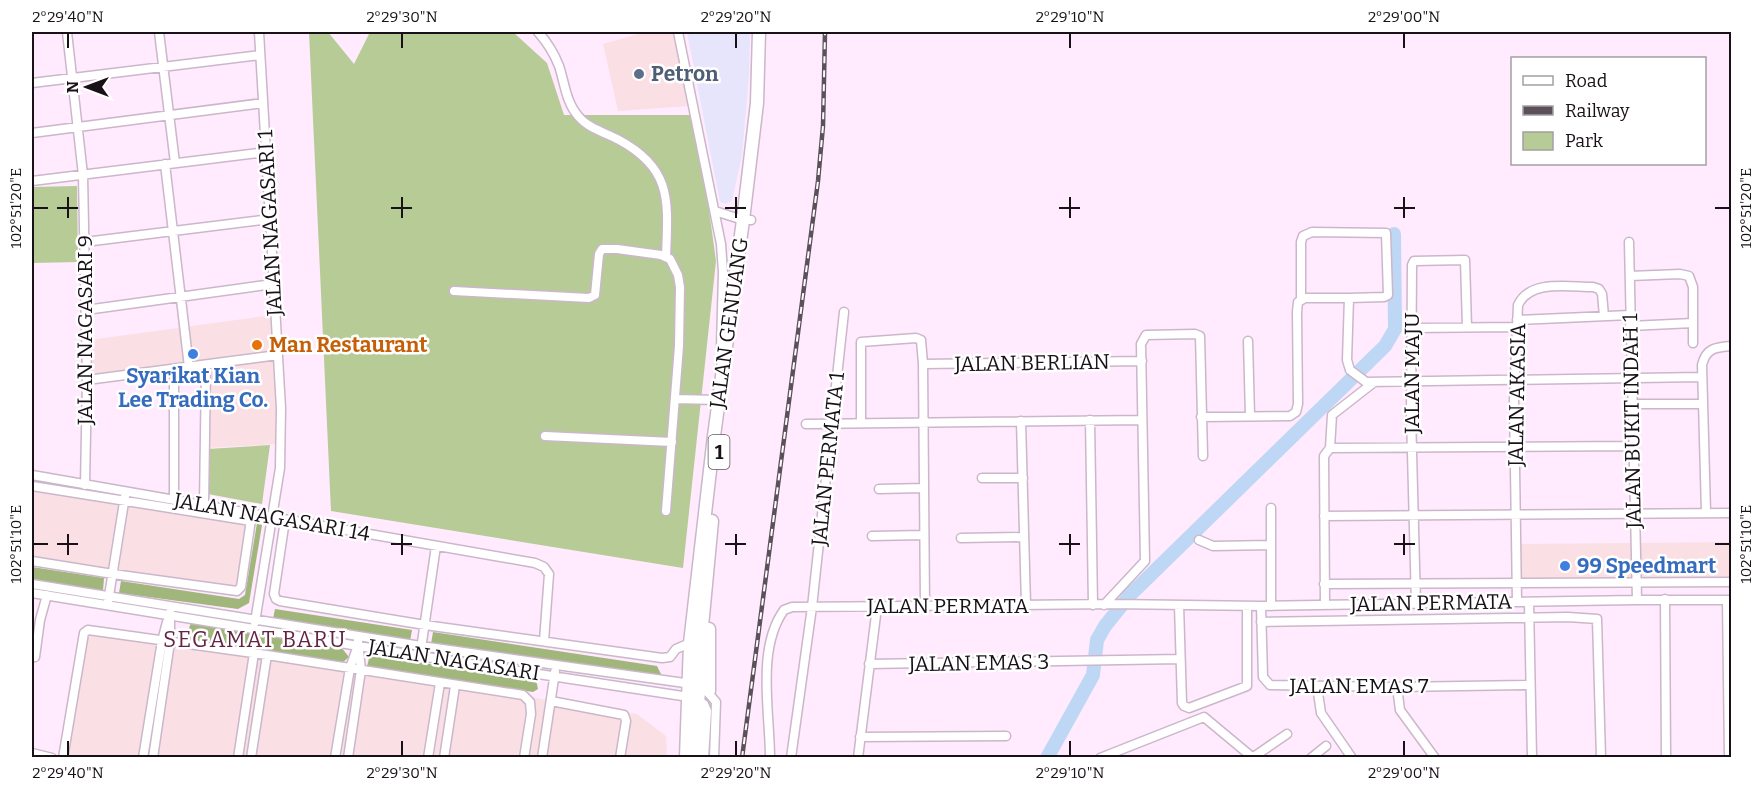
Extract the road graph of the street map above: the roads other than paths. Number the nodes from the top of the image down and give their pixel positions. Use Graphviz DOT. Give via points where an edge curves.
graph roads {
  1 [pos="67,32"];
  2 [pos="159,32"];
  3 [pos="259,32"];
  4 [pos="538,32"];
  5 [pos="678,32"];
  6 [pos="759,32"];
  7 [pos="765,32"];
  8 [pos="260,55"];
  9 [pos="163,67"];
  10 [pos="73,78"];
  11 [pos="32,83"];
  12 [pos="263,103"];
  13 [pos="168,115"];
  14 [pos="79,127"];
  15 [pos="32,133"];
  16 [pos="266,152"];
  17 [pos="170,164"];
  18 [pos="83,175"];
  19 [pos="32,181"];
  20 [pos="715,211"];
  21 [pos="270,219"];
  22 [pos="747,220"];
  23 [pos="173,231"];
  24 [pos="1629,242"];
  25 [pos="85,243"];
  26 [pos="666,257"];
  27 [pos="1630,276"];
  28 [pos="273,284"];
  29 [pos="454,291"];
  30 [pos="180,298"];
  31 [pos="1301,298"];
  32 [pos="1348,298"];
  33 [pos="86,310"];
  34 [pos="844,312"];
  35 [pos="1630,315"];
  36 [pos="1604,316"];
  37 [pos="1517,323"];
  38 [pos="1693,323"];
  39 [pos="1630,326"];
  40 [pos="1467,327"];
  41 [pos="1412,328"];
  42 [pos="1248,341"];
  43 [pos="1693,343"];
  44 [pos="1731,346"];
  45 [pos="278,355"];
  46 [pos="1142,361"];
  47 [pos="923,364"];
  48 [pos="206,365"];
  49 [pos="189,367"];
  50 [pos="174,369"];
  51 [pos="1702,377"];
  52 [pos="87,380"];
  53 [pos="1631,380"];
  54 [pos="1515,381"];
  55 [pos="1411,382"];
  56 [pos="1373,383"];
  57 [pos="675,399"];
  58 [pos="718,400"];
  59 [pos="1632,404"];
  60 [pos="1703,404"];
  61 [pos="1250,416"];
  62 [pos="1201,417"];
  63 [pos="1090,420"];
  64 [pos="1142,420"];
  65 [pos="1021,421"];
  66 [pos="861,423"];
  67 [pos="923,423"];
  68 [pos="807,424"];
  69 [pos="832,424"];
  70 [pos="545,436"];
  71 [pos="672,442"];
  72 [pos="1516,446"];
  73 [pos="1632,446"];
  74 [pos="1330,448"];
  75 [pos="1412,448"];
  76 [pos="1203,456"];
  77 [pos="32,476"];
  78 [pos="982,478"];
  79 [pos="1023,478"];
  80 [pos="86,484"];
  81 [pos="32,486"];
  82 [pos="923,488"];
  83 [pos="879,489"];
  84 [pos="125,491"];
  85 [pos="174,500"];
  86 [pos="124,501"];
  87 [pos="204,505"];
  88 [pos="1271,508"];
  89 [pos="666,511"];
  90 [pos="1706,512"];
  91 [pos="1516,513"];
  92 [pos="1634,513"];
  93 [pos="1731,513"];
  94 [pos="1413,514"];
  95 [pos="1324,516"];
  96 [pos="251,517"];
  97 [pos="272,517"];
  98 [pos="285,520"];
  99 [pos="924,535"];
  100 [pos="872,536"];
  101 [pos="1024,537"];
  102 [pos="961,538"];
  103 [pos="1199,540"];
  104 [pos="1271,545"];
  105 [pos="436,546"];
  106 [pos="32,561"];
  107 [pos="112,574"];
  108 [pos="1415,582"];
  109 [pos="1517,582"];
  110 [pos="1636,582"];
  111 [pos="1731,582"];
  112 [pos="32,584"];
  113 [pos="1324,584"];
  114 [pos="32,593"];
  115 [pos="46,595"];
  116 [pos="1665,599"];
  117 [pos="1637,600"];
  118 [pos="1729,600"];
  119 [pos="108,601"];
  120 [pos="1517,602"];
  121 [pos="1529,602"];
  122 [pos="1416,604"];
  123 [pos="1026,605"];
  124 [pos="1093,605"];
  125 [pos="1108,605"];
  126 [pos="1179,605"];
  127 [pos="1325,605"];
  128 [pos="926,606"];
  129 [pos="1246,606"];
  130 [pos="1261,606"];
  131 [pos="1271,606"];
  132 [pos="812,607"];
  133 [pos="878,607"];
  134 [pos="170,611"];
  135 [pos="1529,618"];
  136 [pos="36,619"];
  137 [pos="1261,622"];
  138 [pos="254,624"];
  139 [pos="425,625"];
  140 [pos="359,635"];
  141 [pos="166,641"];
  142 [pos="544,641"];
  143 [pos="690,643"];
  144 [pos="358,645"];
  145 [pos="421,646"];
  146 [pos="254,653"];
  147 [pos="267,655"];
  148 [pos="420,656"];
  149 [pos="35,657"];
  150 [pos="1180,659"];
  151 [pos="869,664"];
  152 [pos="555,666"];
  153 [pos="350,668"];
  154 [pos="361,670"];
  155 [pos="554,676"];
  156 [pos="440,683"];
  157 [pos="1530,685"];
  158 [pos="1729,685"];
  159 [pos="455,686"];
  160 [pos="1317,686"];
  161 [pos="1397,687"];
  162 [pos="697,692"];
  163 [pos="551,701"];
  164 [pos="1287,734"];
  165 [pos="1730,735"];
  166 [pos="1006,736"];
  167 [pos="860,737"];
  168 [pos="1326,746"];
  169 [pos="32,753"];
  170 [pos="1252,757"];
  171 [pos="52,758"];
  172 [pos="63,758"];
  173 [pos="143,758"];
  174 [pos="153,758"];
  175 [pos="238,758"];
  176 [pos="250,758"];
  177 [pos="335,758"];
  178 [pos="348,758"];
  179 [pos="428,758"];
  180 [pos="444,758"];
  181 [pos="524,758"];
  182 [pos="542,758"];
  183 [pos="620,758"];
  184 [pos="686,758"];
  185 [pos="696,758"];
  186 [pos="704,758"];
  187 [pos="714,758"];
  188 [pos="770,758"];
  189 [pos="791,758"];
  190 [pos="858,758"];
  191 [pos="1100,758"];
  192 [pos="1311,758"];
  193 [pos="1352,758"];
  194 [pos="1435,758"];
  195 [pos="1532,758"];
  196 [pos="1601,758"];
  197 [pos="1666,758"];
  198 [pos="1729,758"];
  1 -- 10 [label="street, JALAN NAGASARI 9"];
  2 -- 9 [label="street"];
  3 -- 8 [label="street, JALAN NAGASARI 1"];
  4 -- 26 [label="street" via="553,53 570,104 580,118 627,144 648,159 659,174 668,217"];
  5 -- 20 [label="street"];
  6 -- 22 [label="highway, JALAN GENUANG / 1"];
  7 -- 22 [label="highway, JALAN GENUANG / 1" via="764,102"];
  8 -- 9 [label="street"];
  8 -- 12 [label="street, JALAN NAGASARI 1"];
  9 -- 10 [label="street"];
  9 -- 13 [label="street"];
  10 -- 11 [label="street"];
  10 -- 14 [label="street, JALAN NAGASARI 9"];
  12 -- 13 [label="street"];
  12 -- 16 [label="street, JALAN NAGASARI 1"];
  13 -- 14 [label="street"];
  13 -- 17 [label="street"];
  14 -- 15 [label="street"];
  14 -- 18 [label="street, JALAN NAGASARI 9"];
  16 -- 17 [label="street"];
  16 -- 21 [label="street, JALAN NAGASARI 1"];
  17 -- 18 [label="street"];
  17 -- 23 [label="street"];
  18 -- 19 [label="street"];
  18 -- 25 [label="street, JALAN NAGASARI 9"];
  20 -- 22 [label="street"];
  20 -- 58 [label="street" via="723,272"];
  21 -- 23 [label="street"];
  21 -- 28 [label="street, JALAN NAGASARI 1"];
  22 -- 58 [label="highway, JALAN GENUANG / 1"];
  22 -- 162 [label="highway, JALAN GENUANG / 1" via="725,395"];
  23 -- 25 [label="street"];
  23 -- 30 [label="street"];
  24 -- 27 [label="street, JALAN BUKIT INDAH 1"];
  25 -- 33 [label="street, JALAN NAGASARI 9"];
  26 -- 29 [label="street" via="602,249 597,288 589,298"];
  26 -- 57 [label="street" via="676,268 680,287"];
  27 -- 35 [label="street, JALAN BUKIT INDAH 1"];
  27 -- 38 [label="street" via="1686,274 1692,280"];
  28 -- 30 [label="street"];
  28 -- 45 [label="street, JALAN NAGASARI 1"];
  30 -- 33 [label="street"];
  30 -- 49 [label="street"];
  31 -- 32 [label="street"];
  31 -- 32 [label="street" via="1303,236 1312,232 1386,233 1388,295"];
  31 -- 61 [label="street" via="1296,326 1298,408 1290,416"];
  32 -- 56 [label="street" via="1350,370"];
  33 -- 52 [label="street, JALAN NAGASARI 9"];
  34 -- 69 [label="street, JALAN PERMATA 1"];
  35 -- 36 [label="street"];
  35 -- 39 [label="street, JALAN BUKIT INDAH 1"];
  36 -- 37 [label="street"];
  36 -- 37 [label="street, JALAN AKASIA" via="1599,289 1549,286 1522,297"];
  37 -- 40 [label="street"];
  37 -- 54 [label="street, JALAN AKASIA"];
  38 -- 39 [label="street"];
  38 -- 43 [label="street"];
  39 -- 53 [label="street, JALAN BUKIT INDAH 1"];
  40 -- 41 [label="street"];
  40 -- 41 [label="street, JALAN MAJU" via="1463,259 1412,263"];
  41 -- 55 [label="street, JALAN MAJU"];
  42 -- 61 [label="street"];
  44 -- 51 [label="street" via="1708,351"];
  45 -- 48 [label="street"];
  45 -- 97 [label="street, JALAN NAGASARI 1" via="281,448"];
  46 -- 47 [label="street, JALAN BERLIAN"];
  46 -- 62 [label="street" via="1141,344 1146,335 1198,335"];
  46 -- 64 [label="street"];
  47 -- 66 [label="street" via="919,339 861,342"];
  47 -- 67 [label="street"];
  48 -- 49 [label="street"];
  48 -- 87 [label="street"];
  49 -- 50 [label="street"];
  50 -- 52 [label="street"];
  50 -- 85 [label="street"];
  51 -- 53 [label="street"];
  51 -- 60 [label="street"];
  52 -- 80 [label="street, JALAN NAGASARI 9"];
  53 -- 54 [label="street"];
  53 -- 59 [label="street, JALAN BUKIT INDAH 1"];
  54 -- 55 [label="street"];
  54 -- 72 [label="street, JALAN AKASIA"];
  55 -- 56 [label="street"];
  55 -- 75 [label="street, JALAN MAJU"];
  56 -- 74 [label="street" via="1332,415"];
  57 -- 58 [label="street"];
  57 -- 71 [label="street"];
  58 -- 143 [label="highway, JALAN GENUANG / 1"];
  59 -- 60 [label="street"];
  59 -- 73 [label="street, JALAN BUKIT INDAH 1"];
  60 -- 90 [label="street"];
  61 -- 62 [label="street"];
  62 -- 76 [label="street"];
  63 -- 64 [label="street"];
  63 -- 65 [label="street"];
  63 -- 124 [label="street"];
  64 -- 125 [label="street" via="1145,561"];
  65 -- 67 [label="street"];
  65 -- 79 [label="street"];
  66 -- 67 [label="street"];
  66 -- 69 [label="street"];
  67 -- 82 [label="street"];
  68 -- 69 [label="street"];
  69 -- 132 [label="street, JALAN PERMATA 1"];
  70 -- 71 [label="street"];
  71 -- 89 [label="street"];
  72 -- 73 [label="street"];
  72 -- 75 [label="street"];
  72 -- 91 [label="street, JALAN AKASIA"];
  73 -- 92 [label="street, JALAN BUKIT INDAH 1"];
  74 -- 75 [label="street"];
  74 -- 95 [label="street" via="1324,456"];
  75 -- 94 [label="street, JALAN MAJU"];
  77 -- 80 [label="street, JALAN NAGASARI 14"];
  78 -- 79 [label="street"];
  79 -- 101 [label="street"];
  80 -- 84 [label="street, JALAN NAGASARI 14"];
  81 -- 86 [label="street, JALAN NAGASARI 14"];
  82 -- 83 [label="street"];
  82 -- 99 [label="street"];
  84 -- 85 [label="street, JALAN NAGASARI 14"];
  84 -- 86 [label="street"];
  85 -- 87 [label="street, JALAN NAGASARI 14"];
  86 -- 96 [label="street, JALAN NAGASARI 14"];
  86 -- 107 [label="street"];
  87 -- 96 [label="street, JALAN NAGASARI 14"];
  88 -- 104 [label="street"];
  90 -- 92 [label="street"];
  90 -- 93 [label="street"];
  91 -- 92 [label="street"];
  91 -- 94 [label="street"];
  91 -- 109 [label="street, JALAN AKASIA"];
  92 -- 110 [label="street, JALAN BUKIT INDAH 1"];
  94 -- 95 [label="street"];
  94 -- 108 [label="street, JALAN MAJU"];
  95 -- 113 [label="street"];
  96 -- 97 [label="street, JALAN NAGASARI 14"];
  96 -- 107 [label="street" via="241,587 237,591"];
  97 -- 98 [label="street, JALAN NAGASARI 14"];
  97 -- 138 [label="street, JALAN NAGASARI 1"];
  98 -- 105 [label="street, JALAN NAGASARI 14"];
  98 -- 139 [label="street, JALAN NAGASARI" via="276,599"];
  99 -- 100 [label="street"];
  99 -- 128 [label="street"];
  101 -- 102 [label="street"];
  101 -- 123 [label="street"];
  103 -- 104 [label="street" via="1213,546"];
  104 -- 131 [label="street"];
  105 -- 139 [label="street"];
  105 -- 142 [label="street, JALAN NAGASARI 14" via="544,567 549,574"];
  106 -- 107 [label="street"];
  107 -- 119 [label="street"];
  108 -- 109 [label="street"];
  108 -- 113 [label="street"];
  108 -- 122 [label="street, JALAN MAJU"];
  109 -- 110 [label="street"];
  109 -- 120 [label="street, JALAN AKASIA"];
  110 -- 111 [label="street"];
  110 -- 117 [label="street, JALAN BUKIT INDAH 1"];
  112 -- 119 [label="street, JALAN NAGASARI"];
  113 -- 127 [label="street"];
  114 -- 115 [label="street, JALAN NAGASARI"];
  115 -- 119 [label="street, JALAN NAGASARI"];
  115 -- 136 [label="street"];
  116 -- 117 [label="street, JALAN PERMATA"];
  116 -- 118 [label="street, JALAN PERMATA"];
  116 -- 197 [label="street"];
  117 -- 121 [label="street, JALAN PERMATA"];
  118 -- 158 [label="street"];
  119 -- 134 [label="street, JALAN NAGASARI"];
  120 -- 121 [label="street, JALAN PERMATA"];
  120 -- 122 [label="street, JALAN PERMATA"];
  121 -- 135 [label="street"];
  122 -- 127 [label="street, JALAN PERMATA"];
  123 -- 124 [label="street, JALAN PERMATA"];
  123 -- 128 [label="street, JALAN PERMATA"];
  124 -- 125 [label="street, JALAN PERMATA"];
  125 -- 126 [label="street, JALAN PERMATA"];
  126 -- 129 [label="street, JALAN PERMATA"];
  126 -- 150 [label="street"];
  127 -- 131 [label="street, JALAN PERMATA"];
  128 -- 133 [label="street, JALAN PERMATA"];
  129 -- 130 [label="street, JALAN PERMATA"];
  129 -- 150 [label="street" via="1247,686 1189,708 1184,706"];
  130 -- 131 [label="street, JALAN PERMATA"];
  130 -- 137 [label="street, JALAN EMAS 7"];
  132 -- 133 [label="street, JALAN PERMATA"];
  132 -- 188 [label="street, JALAN PERMATA" via="784,610 776,625 765,675"];
  132 -- 189 [label="street, JALAN PERMATA 1"];
  133 -- 151 [label="street"];
  134 -- 138 [label="street, JALAN NAGASARI"];
  134 -- 141 [label="street"];
  135 -- 137 [label="street"];
  135 -- 157 [label="street"];
  135 -- 196 [label="street" via="1597,618"];
  136 -- 149 [label="street"];
  137 -- 160 [label="street, JALAN EMAS 7" via="1264,680 1275,686"];
  138 -- 140 [label="street, JALAN NAGASARI"];
  138 -- 144 [label="street, JALAN NAGASARI"];
  139 -- 142 [label="street, JALAN NAGASARI"];
  139 -- 145 [label="street"];
  140 -- 144 [label="street"];
  140 -- 145 [label="street, JALAN NAGASARI"];
  141 -- 146 [label="street"];
  141 -- 172 [label="street" via="86,630"];
  141 -- 173 [label="street"];
  141 -- 174 [label="street"];
  142 -- 143 [label="street, JALAN NAGASARI" via="662,658"];
  143 -- 162 [label="highway, JALAN GENUANG / 1"];
  144 -- 148 [label="street, JALAN NAGASARI"];
  144 -- 153 [label="street"];
  144 -- 154 [label="street"];
  145 -- 148 [label="street"];
  145 -- 152 [label="street, JALAN NAGASARI"];
  146 -- 147 [label="street"];
  146 -- 175 [label="street"];
  147 -- 153 [label="street"];
  147 -- 176 [label="street"];
  148 -- 155 [label="street, JALAN NAGASARI"];
  150 -- 151 [label="street, JALAN EMAS 3"];
  151 -- 167 [label="street"];
  152 -- 155 [label="street"];
  152 -- 162 [label="street, JALAN NAGASARI"];
  153 -- 154 [label="street"];
  153 -- 177 [label="street"];
  154 -- 156 [label="street"];
  154 -- 178 [label="street"];
  155 -- 162 [label="street, JALAN NAGASARI"];
  155 -- 163 [label="street"];
  156 -- 159 [label="street"];
  156 -- 179 [label="street"];
  157 -- 161 [label="street, JALAN EMAS 7"];
  157 -- 195 [label="street"];
  158 -- 165 [label="street"];
  159 -- 180 [label="street"];
  159 -- 181 [label="street" via="523,695 530,702"];
  160 -- 161 [label="street, JALAN EMAS 7"];
  160 -- 193 [label="street" via="1321,713"];
  161 -- 194 [label="street" via="1400,710"];
  162 -- 184 [label="highway, JALAN GENUANG / 1"];
  162 -- 185 [label="highway, JALAN GENUANG / 1"];
  162 -- 186 [label="street" via="707,711"];
  162 -- 187 [label="street" via="714,698"];
  163 -- 182 [label="street"];
  163 -- 183 [label="street" via="624,715"];
  164 -- 170 [label="street"];
  165 -- 198 [label="street"];
  166 -- 167 [label="street"];
  167 -- 190 [label="street"];
  168 -- 192 [label="street"];
  169 -- 171 [label="street"];
  170 -- 191 [label="street" via="1204,717"];
}
